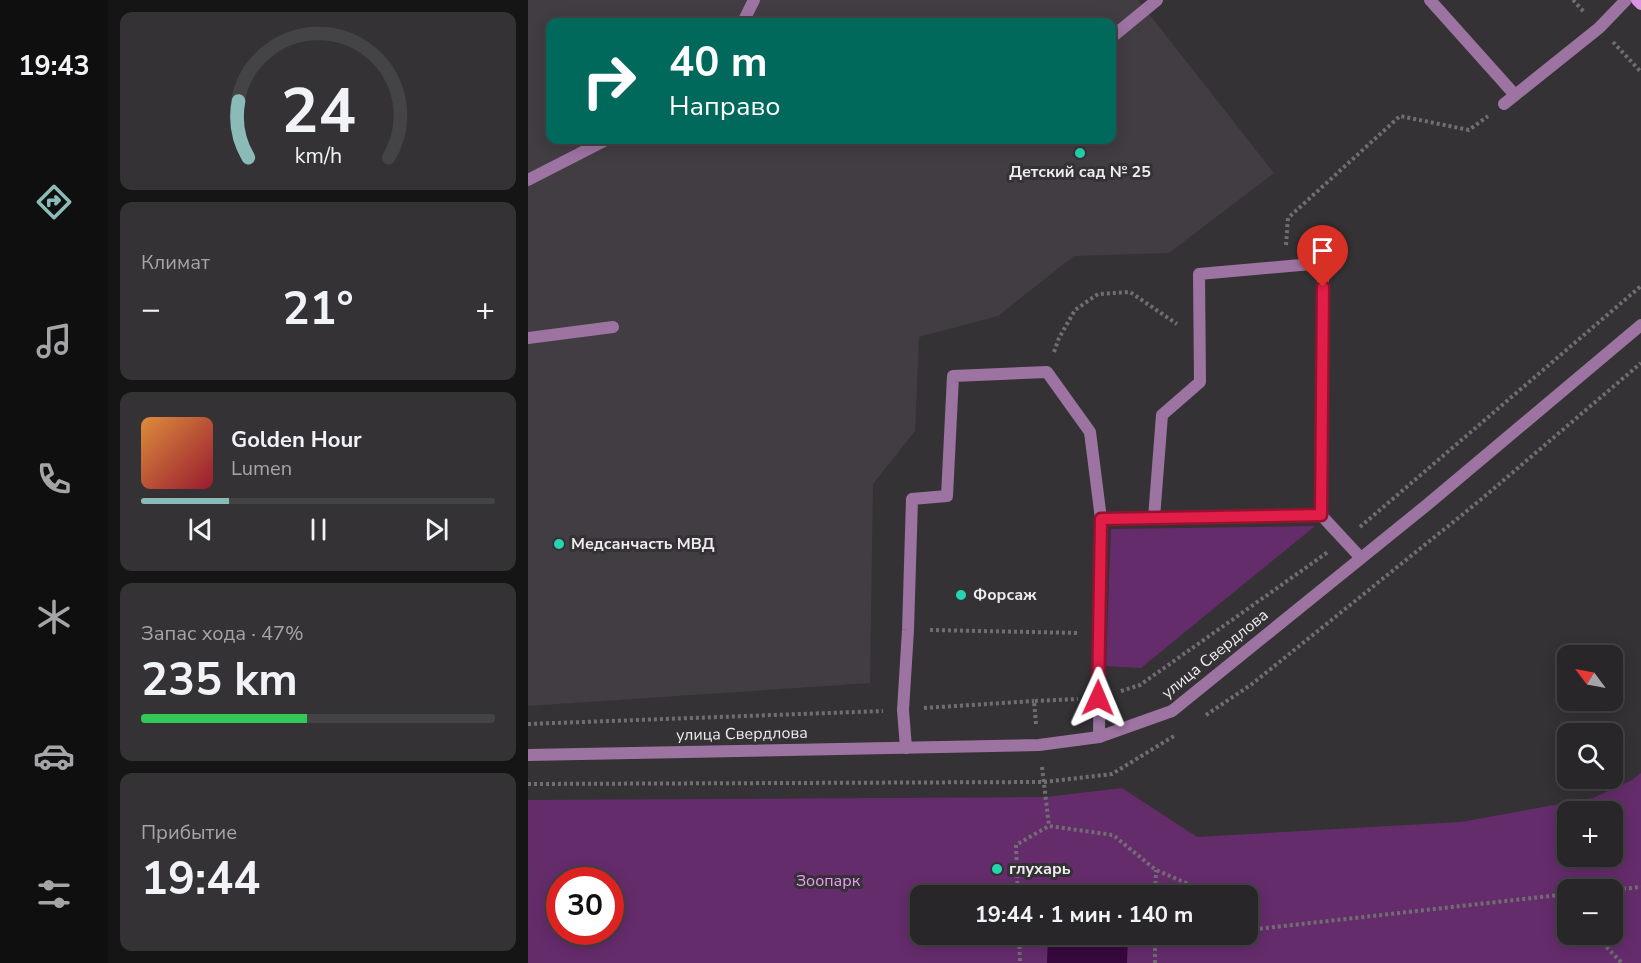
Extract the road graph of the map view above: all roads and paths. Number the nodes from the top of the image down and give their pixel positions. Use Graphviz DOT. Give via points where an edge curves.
graph roads {
  1 [pos="754,0"];
  2 [pos="1157,0"];
  3 [pos="1430,0"];
  4 [pos="1626,0"];
  5 [pos="1638,0"];
  6 [pos="1641,4"];
  7 [pos="744,18"];
  8 [pos="1116,34"];
  9 [pos="1515,95"];
  10 [pos="1504,104"];
  11 [pos="598,144"];
  12 [pos="528,180"];
  13 [pos="1285,266"];
  14 [pos="1641,326"];
  15 [pos="613,327"];
  16 [pos="528,338"];
  17 [pos="1199,339"];
  18 [pos="1641,363"];
  19 [pos="1047,372"];
  20 [pos="1321,515"];
  21 [pos="1154,518"];
  22 [pos="1101,519"];
  23 [pos="1360,557"];
  24 [pos="908,630"];
  25 [pos="1099,634"];
  26 [pos="1034,701"];
  27 [pos="903,710"];
  28 [pos="1203,716"];
  29 [pos="528,724"];
  30 [pos="1174,736"];
  31 [pos="1099,737"];
  32 [pos="906,748"];
  33 [pos="528,755"];
  34 [pos="1044,782"];
  35 [pos="528,784"];
  36 [pos="1049,826"];
  37 [pos="1156,870"];
  38 [pos="1018,885"];
  39 [pos="1155,885"];
  40 [pos="1191,885"];
  41 [pos="1641,887"];
  42 [pos="1623,889"];
  43 [pos="1555,895"];
  44 [pos="1258,929"];
  45 [pos="1019,945"];
  46 [pos="1155,945"];
  47 [pos="1605,945"];
  48 [pos="1020,963"];
  49 [pos="1155,963"];
  50 [pos="1622,963"];
  1 -- 7 [label="street"];
  2 -- 8 [label="street"];
  3 -- 9 [label="street"];
  4 -- 9 [label="street" via="1599,28"];
  5 -- 6 [label="street"];
  9 -- 10 [label="street"];
  10 -- 13 [label="path" via="1469,130 1400,116 1288,218"];
  11 -- 12 [label="street"];
  13 -- 17 [label="street" via="1199,274"];
  13 -- 20 [label="street" via="1323,263"];
  14 -- 23 [label="street, улица Свердлова"];
  15 -- 16 [label="street"];
  17 -- 19 [label="path" via="1130,292 1098,294 1075,310 1059,338"];
  17 -- 21 [label="street" via="1200,382 1161,415"];
  18 -- 28 [label="path" via="1478,502 1252,684"];
  19 -- 22 [label="street" via="1090,432"];
  19 -- 24 [label="street" via="953,376 947,496 912,499"];
  20 -- 21 [label="street"];
  20 -- 23 [label="street"];
  21 -- 22 [label="street"];
  22 -- 25 [label="street"];
  23 -- 31 [label="street, улица Свердлова" via="1172,711"];
  24 -- 25 [label="path"];
  24 -- 27 [label="street"];
  25 -- 31 [label="street"];
  26 -- 27 [label="path"];
  27 -- 29 [label="path"];
  27 -- 32 [label="street"];
  30 -- 34 [label="path" via="1112,774"];
  31 -- 32 [label="street, улица Свердлова" via="1039,745"];
  32 -- 33 [label="street, улица Свердлова"];
  34 -- 35 [label="path"];
  34 -- 36 [label="path"];
  36 -- 37 [label="path" via="1113,835"];
  36 -- 38 [label="path" via="1016,845"];
  37 -- 39 [label="path"];
  37 -- 40 [label="path"];
  41 -- 42 [label="path"];
  43 -- 44 [label="path"];
  45 -- 48 [label="path"];
  46 -- 49 [label="path"];
  47 -- 50 [label="path"];
}
